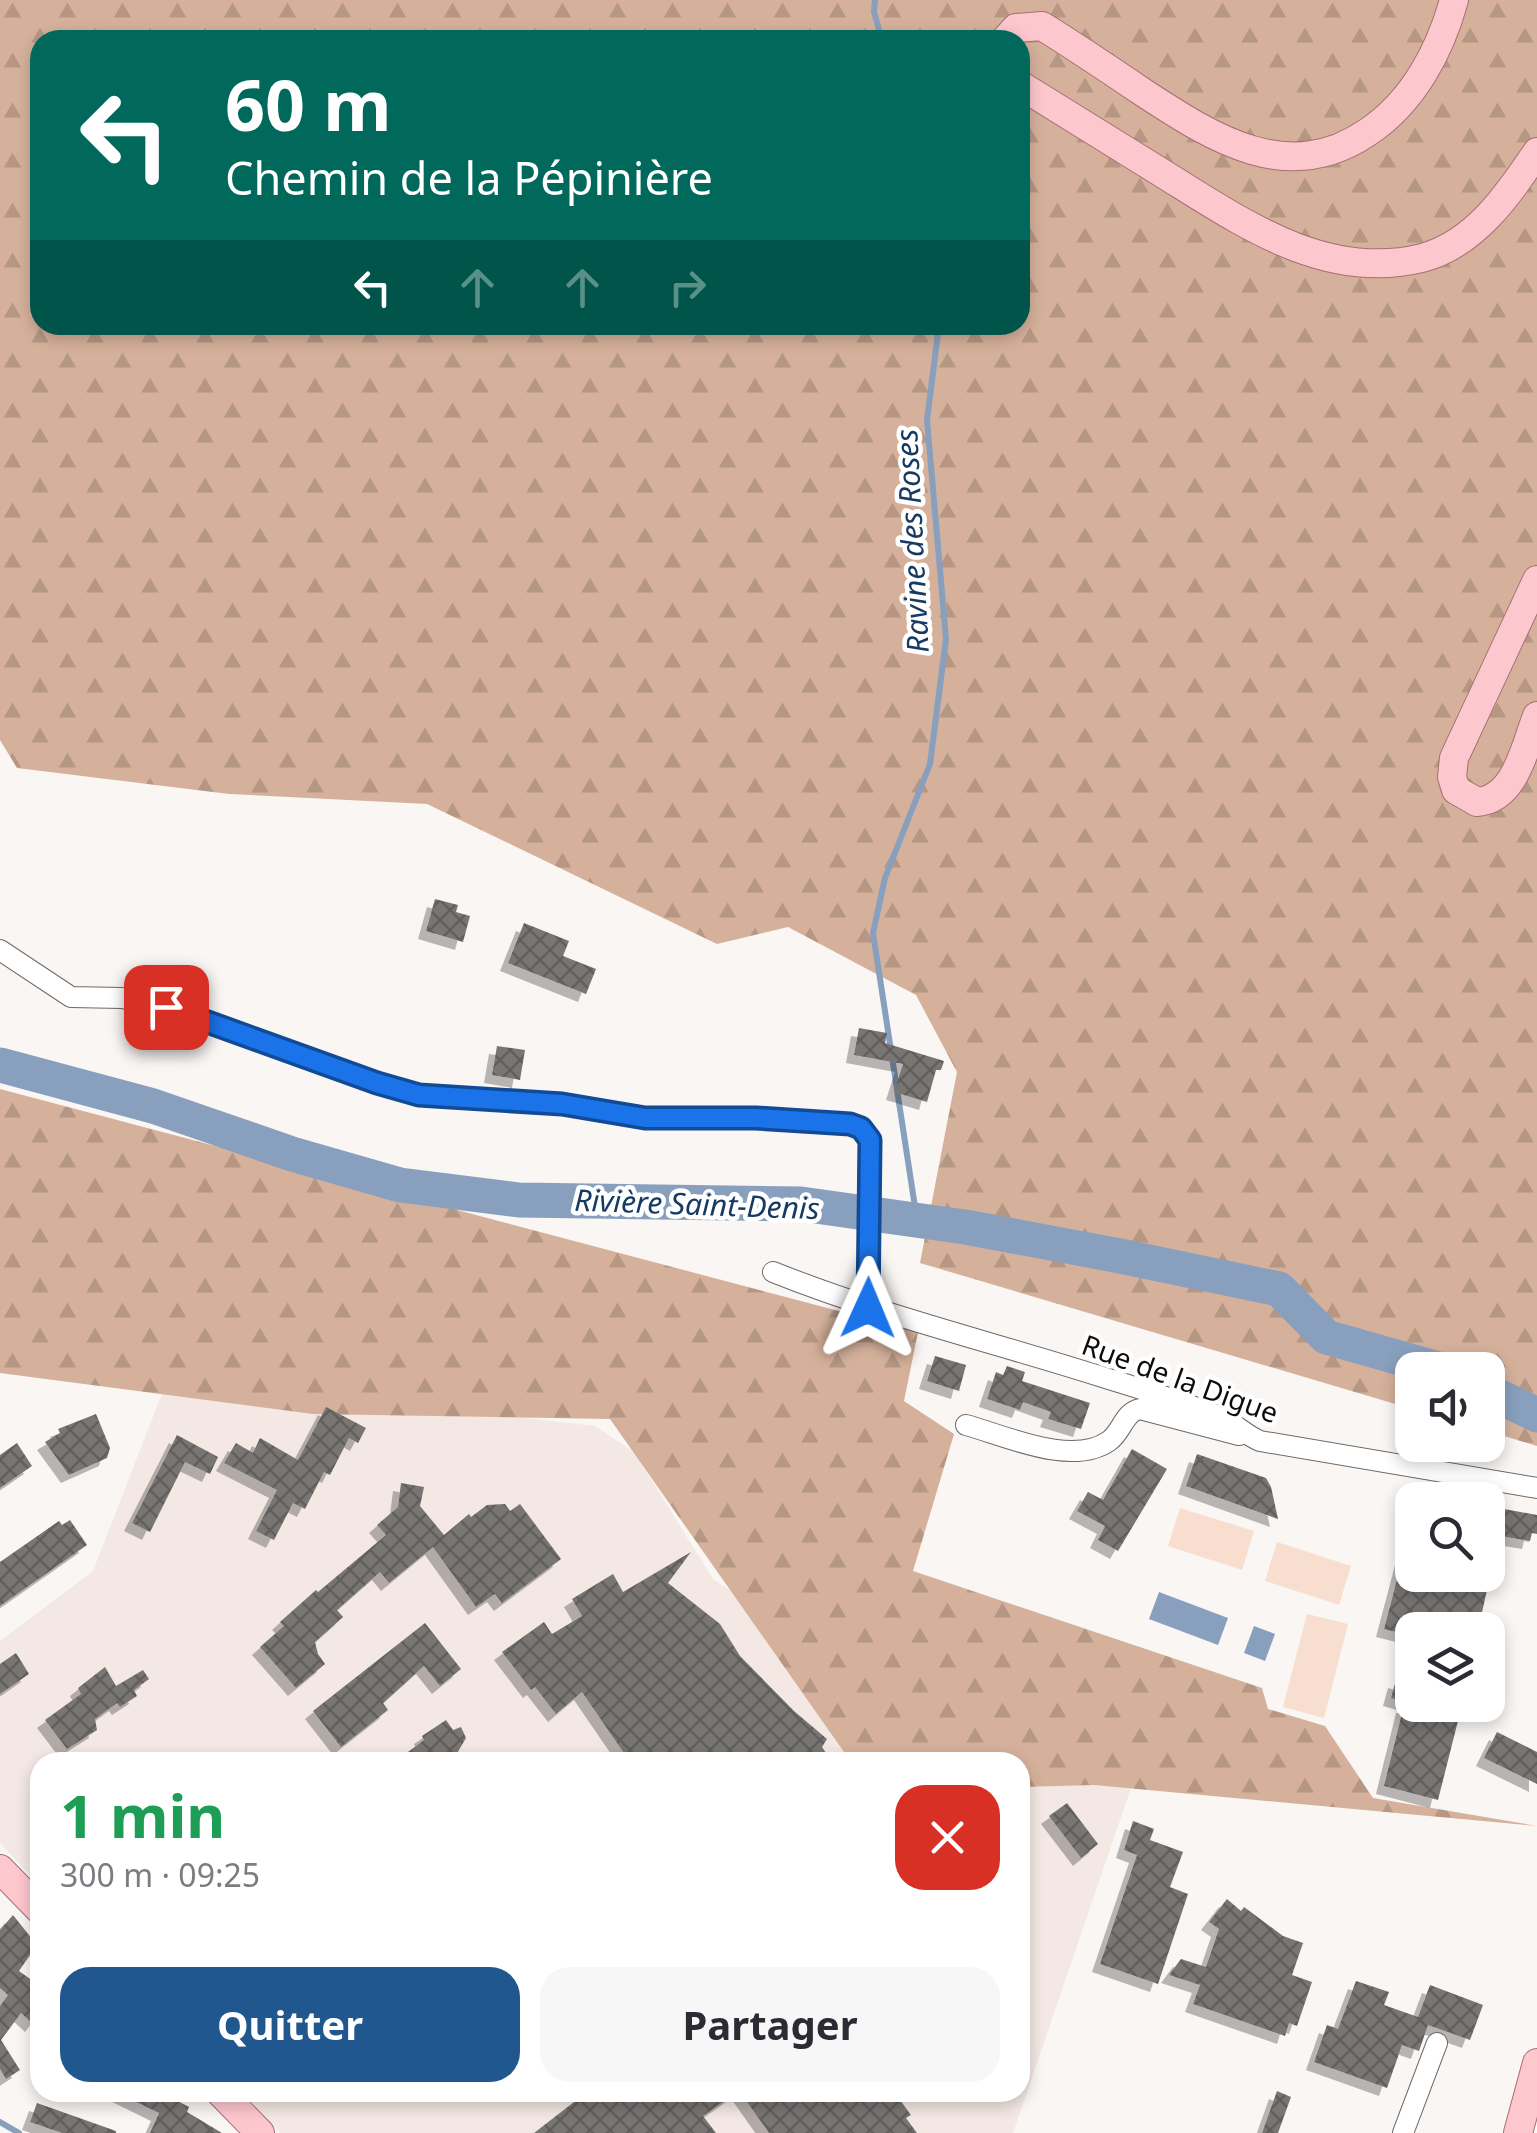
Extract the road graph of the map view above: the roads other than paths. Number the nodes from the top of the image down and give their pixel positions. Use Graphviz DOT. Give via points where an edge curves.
graph roads {
  1 [pos="1454,0"];
  2 [pos="1014,30"];
  3 [pos="1030,91"];
  4 [pos="1537,152"];
  5 [pos="1537,580"];
  6 [pos="1537,716"];
  7 [pos="0,950"];
  8 [pos="773,1272"];
  9 [pos="868,1302"];
  10 [pos="966,1425"];
  11 [pos="1246,1436"];
  12 [pos="1537,1488"];
  13 [pos="1,1872"];
  14 [pos="30,1900"];
  15 [pos="1436,2043"];
  16 [pos="1537,2063"];
  17 [pos="230,2102"];
  18 [pos="260,2133"];
  19 [pos="1404,2133"];
  20 [pos="1518,2133"];
  1 -- 2 [label="main road" via="1437,48 1382,123 1358,139 1307,155 1265,154 1214,137 1042,26"];
  3 -- 4 [label="main road" via="1282,244 1334,260 1379,264 1424,257 1461,239 1502,204"];
  5 -- 6 [label="main road" via="1454,758 1456,790 1478,802 1499,796"];
  7 -- 9 [label="street" via="72,997 166,1007 419,1095 562,1104 645,1118 850,1124 867,1134"];
  8 -- 9 [label="street, Rue de la Digue"];
  9 -- 11 [label="street, Rue de la Digue" via="1225,1419"];
  10 -- 11 [label="street" via="1068,1454 1103,1446 1140,1409"];
  11 -- 12 [label="street, Rue de la Digue"];
  13 -- 14 [label="main road"];
  15 -- 19 [label="street"];
  16 -- 20 [label="main road"];
  17 -- 18 [label="main road"];
}
